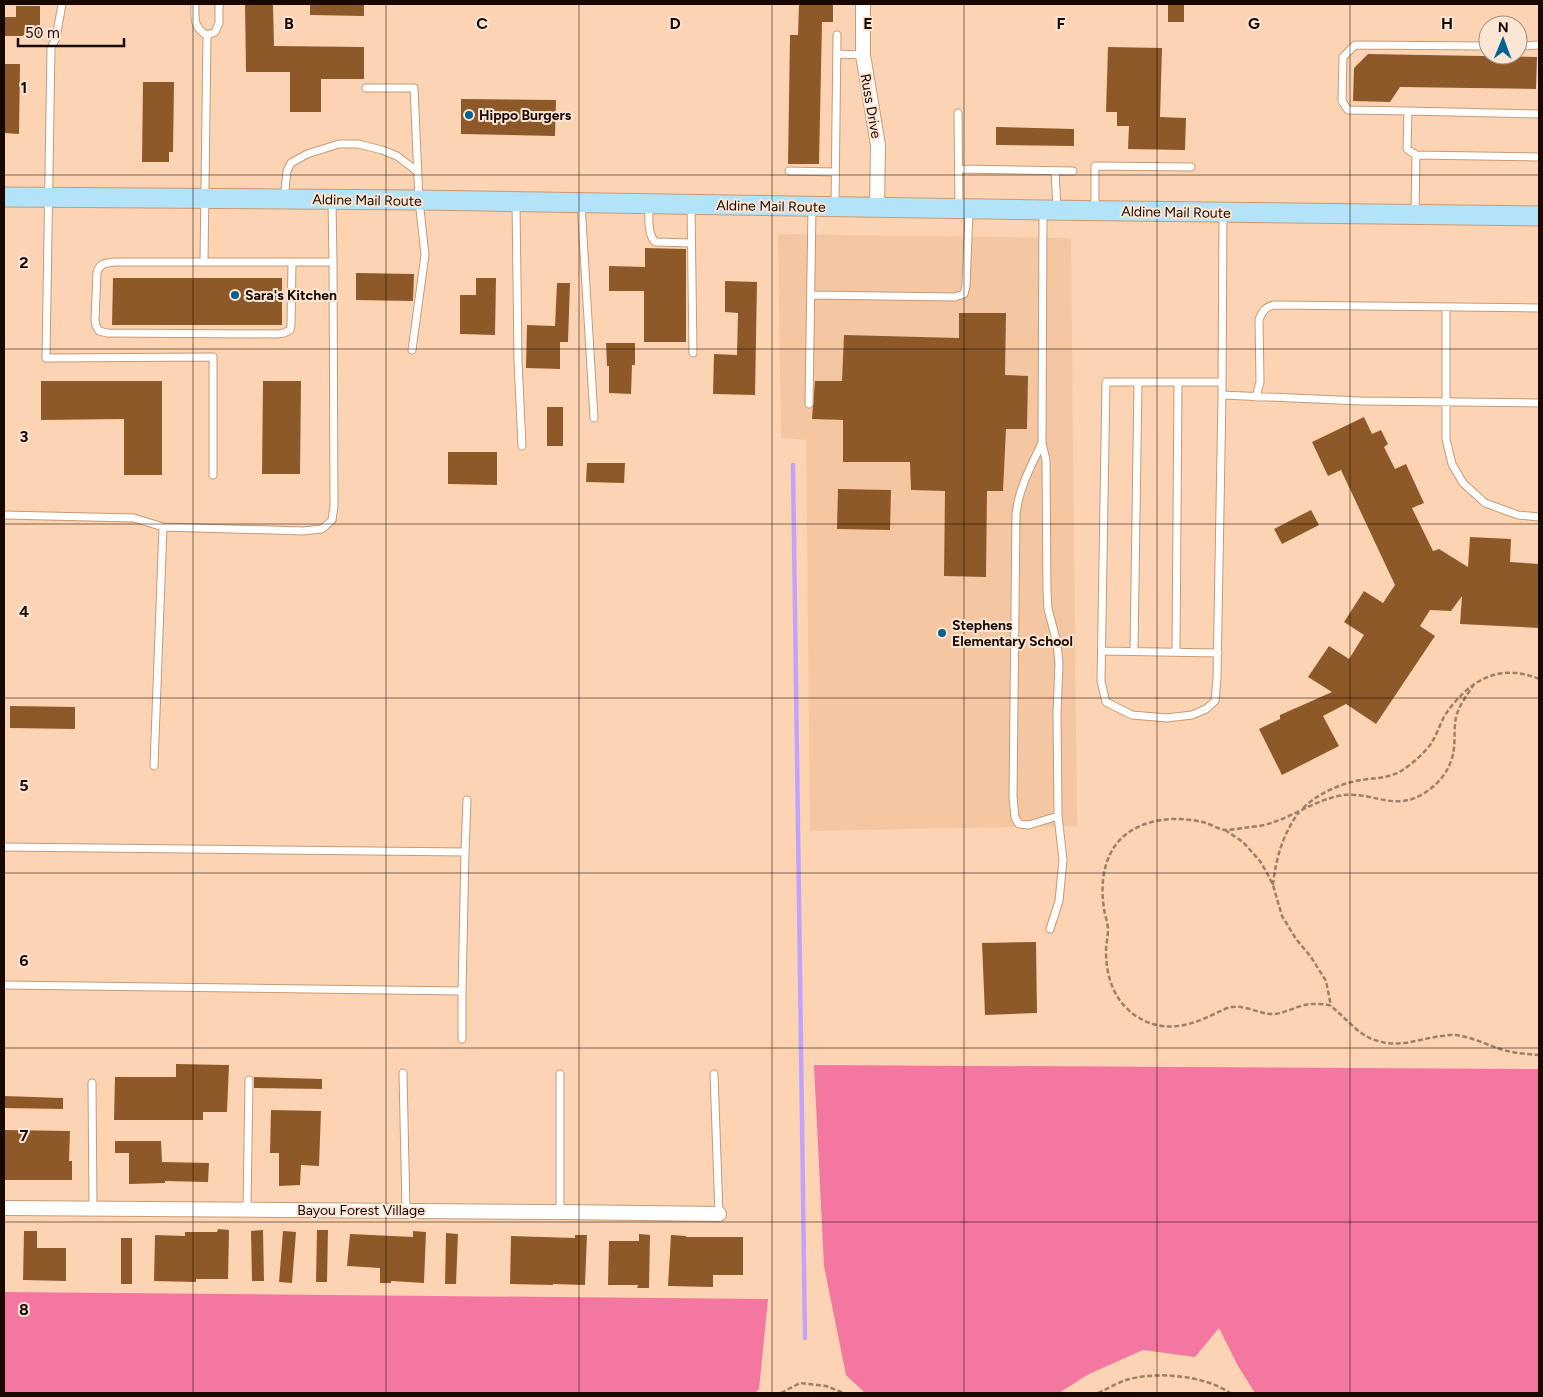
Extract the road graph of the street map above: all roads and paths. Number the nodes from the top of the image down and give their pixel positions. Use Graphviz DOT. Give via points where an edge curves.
graph roads {
  1 [pos="62,4"];
  2 [pos="195,4"];
  3 [pos="219,4"];
  4 [pos="863,4"];
  5 [pos="207,35"];
  6 [pos="837,35"];
  7 [pos="1478,46"];
  8 [pos="837,54"];
  9 [pos="863,55"];
  10 [pos="366,88"];
  11 [pos="1408,111"];
  12 [pos="958,113"];
  13 [pos="1539,114"];
  14 [pos="1416,155"];
  15 [pos="1539,157"];
  16 [pos="1191,167"];
  17 [pos="959,169"];
  18 [pos="789,171"];
  19 [pos="1055,171"];
  20 [pos="1073,171"];
  21 [pos="418,172"];
  22 [pos="836,172"];
  23 [pos="4,197"];
  24 [pos="50,197"];
  25 [pos="204,198"];
  26 [pos="284,199"];
  27 [pos="332,200"];
  28 [pos="419,200"];
  29 [pos="516,202"];
  30 [pos="581,203"];
  31 [pos="649,204"];
  32 [pos="691,205"];
  33 [pos="812,206"];
  34 [pos="835,207"];
  35 [pos="878,208"];
  36 [pos="964,209"];
  37 [pos="1050,210"];
  38 [pos="1095,211"];
  39 [pos="1222,212"];
  40 [pos="1415,215"];
  41 [pos="1539,216"];
  42 [pos="691,243"];
  43 [pos="204,262"];
  44 [pos="292,262"];
  45 [pos="333,262"];
  46 [pos="810,296"];
  47 [pos="1446,307"];
  48 [pos="1539,308"];
  49 [pos="412,350"];
  50 [pos="693,353"];
  51 [pos="1138,382"];
  52 [pos="1178,382"];
  53 [pos="1222,382"];
  54 [pos="1222,395"];
  55 [pos="1256,397"];
  56 [pos="1447,402"];
  57 [pos="1539,403"];
  58 [pos="809,404"];
  59 [pos="594,418"];
  60 [pos="1042,443"];
  61 [pos="522,446"];
  62 [pos="213,475"];
  63 [pos="4,515"];
  64 [pos="1539,517"];
  65 [pos="164,527"];
  66 [pos="1102,651"];
  67 [pos="1134,652"];
  68 [pos="1176,652"];
  69 [pos="1218,653"];
  70 [pos="1539,679"];
  71 [pos="1474,684"];
  72 [pos="154,766"];
  73 [pos="467,800"];
  74 [pos="1300,811"];
  75 [pos="1058,816"];
  76 [pos="1225,830"];
  77 [pos="4,847"];
  78 [pos="465,852"];
  79 [pos="1273,885"];
  80 [pos="1050,929"];
  81 [pos="4,985"];
  82 [pos="462,991"];
  83 [pos="1331,1006"];
  84 [pos="462,1039"];
  85 [pos="1539,1055"];
  86 [pos="403,1073"];
  87 [pos="560,1074"];
  88 [pos="714,1074"];
  89 [pos="249,1080"];
  90 [pos="92,1083"];
  91 [pos="4,1208"];
  92 [pos="93,1208"];
  93 [pos="247,1209"];
  94 [pos="406,1210"];
  95 [pos="560,1212"];
  96 [pos="719,1214"];
  97 [pos="781,1393"];
  98 [pos="844,1393"];
  99 [pos="1098,1393"];
  100 [pos="1230,1393"];
  1 -- 24 [label="lane" via="51,48"];
  2 -- 5 [label="lane" via="199,31"];
  3 -- 5 [label="lane" via="219,23 215,32"];
  4 -- 9 [label="street, Russ Drive"];
  5 -- 25 [label="lane"];
  6 -- 8 [label="lane"];
  7 -- 11 [label="lane" via="1355,45 1343,57 1342,101 1348,110"];
  8 -- 9 [label="lane"];
  8 -- 22 [label="lane"];
  9 -- 35 [label="street, Russ Drive" via="878,144"];
  10 -- 21 [label="lane" via="414,88"];
  11 -- 13 [label="lane"];
  11 -- 14 [label="lane" via="1407,149"];
  12 -- 17 [label="lane"];
  14 -- 15 [label="lane"];
  14 -- 40 [label="lane"];
  16 -- 38 [label="lane" via="1095,166"];
  17 -- 19 [label="lane"];
  17 -- 36 [label="lane"];
  18 -- 22 [label="lane"];
  19 -- 20 [label="lane"];
  19 -- 37 [label="lane"];
  21 -- 26 [label="lane" via="397,156 382,150 358,144 339,144 307,154 292,163 287,171"];
  21 -- 28 [label="lane"];
  22 -- 34 [label="lane"];
  23 -- 24 [label="main road, Aldine Mail Route"];
  24 -- 25 [label="main road, Aldine Mail Route"];
  24 -- 62 [label="lane" via="46,358 214,357"];
  25 -- 26 [label="main road, Aldine Mail Route"];
  25 -- 43 [label="lane"];
  26 -- 27 [label="main road, Aldine Mail Route"];
  27 -- 28 [label="main road, Aldine Mail Route"];
  27 -- 45 [label="lane"];
  28 -- 29 [label="main road, Aldine Mail Route"];
  28 -- 49 [label="lane" via="425,255"];
  29 -- 30 [label="main road, Aldine Mail Route"];
  29 -- 61 [label="lane"];
  30 -- 31 [label="main road, Aldine Mail Route"];
  30 -- 59 [label="lane"];
  31 -- 32 [label="main road, Aldine Mail Route"];
  31 -- 42 [label="lane" via="650,231 655,242"];
  32 -- 33 [label="main road, Aldine Mail Route"];
  32 -- 42 [label="lane"];
  33 -- 34 [label="main road, Aldine Mail Route"];
  33 -- 46 [label="lane"];
  34 -- 35 [label="main road, Aldine Mail Route"];
  35 -- 36 [label="main road, Aldine Mail Route"];
  36 -- 37 [label="main road, Aldine Mail Route"];
  36 -- 46 [label="lane" via="964,294 954,297"];
  37 -- 38 [label="main road, Aldine Mail Route"];
  37 -- 60 [label="lane"];
  38 -- 39 [label="main road, Aldine Mail Route"];
  39 -- 40 [label="main road, Aldine Mail Route"];
  39 -- 53 [label="lane"];
  40 -- 41 [label="main road, Aldine Mail Route"];
  42 -- 50 [label="lane"];
  43 -- 44 [label="lane"];
  43 -- 44 [label="lane" via="104,263 96,272 95,320 99,331 284,333 290,330 291,325"];
  44 -- 45 [label="lane"];
  45 -- 65 [label="lane" via="332,520 322,528 303,532"];
  46 -- 58 [label="lane"];
  47 -- 48 [label="lane"];
  47 -- 55 [label="lane" via="1268,306 1259,319 1260,382"];
  47 -- 56 [label="lane"];
  51 -- 52 [label="lane"];
  51 -- 66 [label="lane" via="1106,382"];
  51 -- 67 [label="lane"];
  52 -- 53 [label="lane"];
  52 -- 68 [label="lane"];
  53 -- 54 [label="lane"];
  54 -- 55 [label="lane"];
  54 -- 69 [label="lane"];
  55 -- 56 [label="lane"];
  56 -- 57 [label="lane"];
  56 -- 64 [label="lane" via="1446,439 1452,464 1463,484 1485,503"];
  60 -- 75 [label="lane" via="1046,460 1047,600 1055,629 1059,664"];
  60 -- 75 [label="lane" via="1017,505 1013,798 1015,818 1019,824 1029,825"];
  63 -- 65 [label="lane" via="134,518"];
  65 -- 72 [label="lane"];
  66 -- 67 [label="lane"];
  66 -- 69 [label="lane" via="1101,681 1106,702 1132,714 1167,718 1192,715 1215,701"];
  67 -- 68 [label="lane"];
  68 -- 69 [label="lane"];
  70 -- 71 [label="path" via="1502,673"];
  71 -- 74 [label="path" via="1453,704 1432,743 1413,763 1388,777 1360,780 1334,788 1316,797"];
  71 -- 74 [label="path" via="1457,712 1454,748 1448,769 1426,792 1410,800 1394,802 1359,795 1338,796"];
  73 -- 78 [label="lane"];
  74 -- 76 [label="path" via="1273,822"];
  74 -- 79 [label="path" via="1282,843"];
  75 -- 80 [label="lane" via="1063,860 1060,901"];
  76 -- 79 [label="path" via="1251,851"];
  76 -- 83 [label="path" via="1193,820 1160,820 1136,828 1115,845 1105,864 1102,886 1108,929 1107,970 1120,1001 1137,1017 1170,1027 1191,1024 1233,1007 1273,1014 1308,1004"];
  77 -- 78 [label="lane"];
  78 -- 82 [label="lane"];
  79 -- 83 [label="path" via="1282,916 1326,981"];
  81 -- 82 [label="lane"];
  82 -- 84 [label="lane"];
  83 -- 85 [label="path" via="1363,1035 1387,1044 1405,1044 1455,1034 1512,1052"];
  86 -- 94 [label="lane"];
  87 -- 95 [label="lane"];
  88 -- 96 [label="lane"];
  89 -- 93 [label="lane"];
  90 -- 92 [label="lane"];
  91 -- 92 [label="street, Bayou Forest Village"];
  92 -- 93 [label="street, Bayou Forest Village"];
  93 -- 94 [label="street, Bayou Forest Village"];
  94 -- 95 [label="street, Bayou Forest Village"];
  95 -- 96 [label="street, Bayou Forest Village"];
  97 -- 98 [label="path" via="800,1383 826,1386"];
  99 -- 100 [label="path" via="1126,1380 1185,1376"];
}
